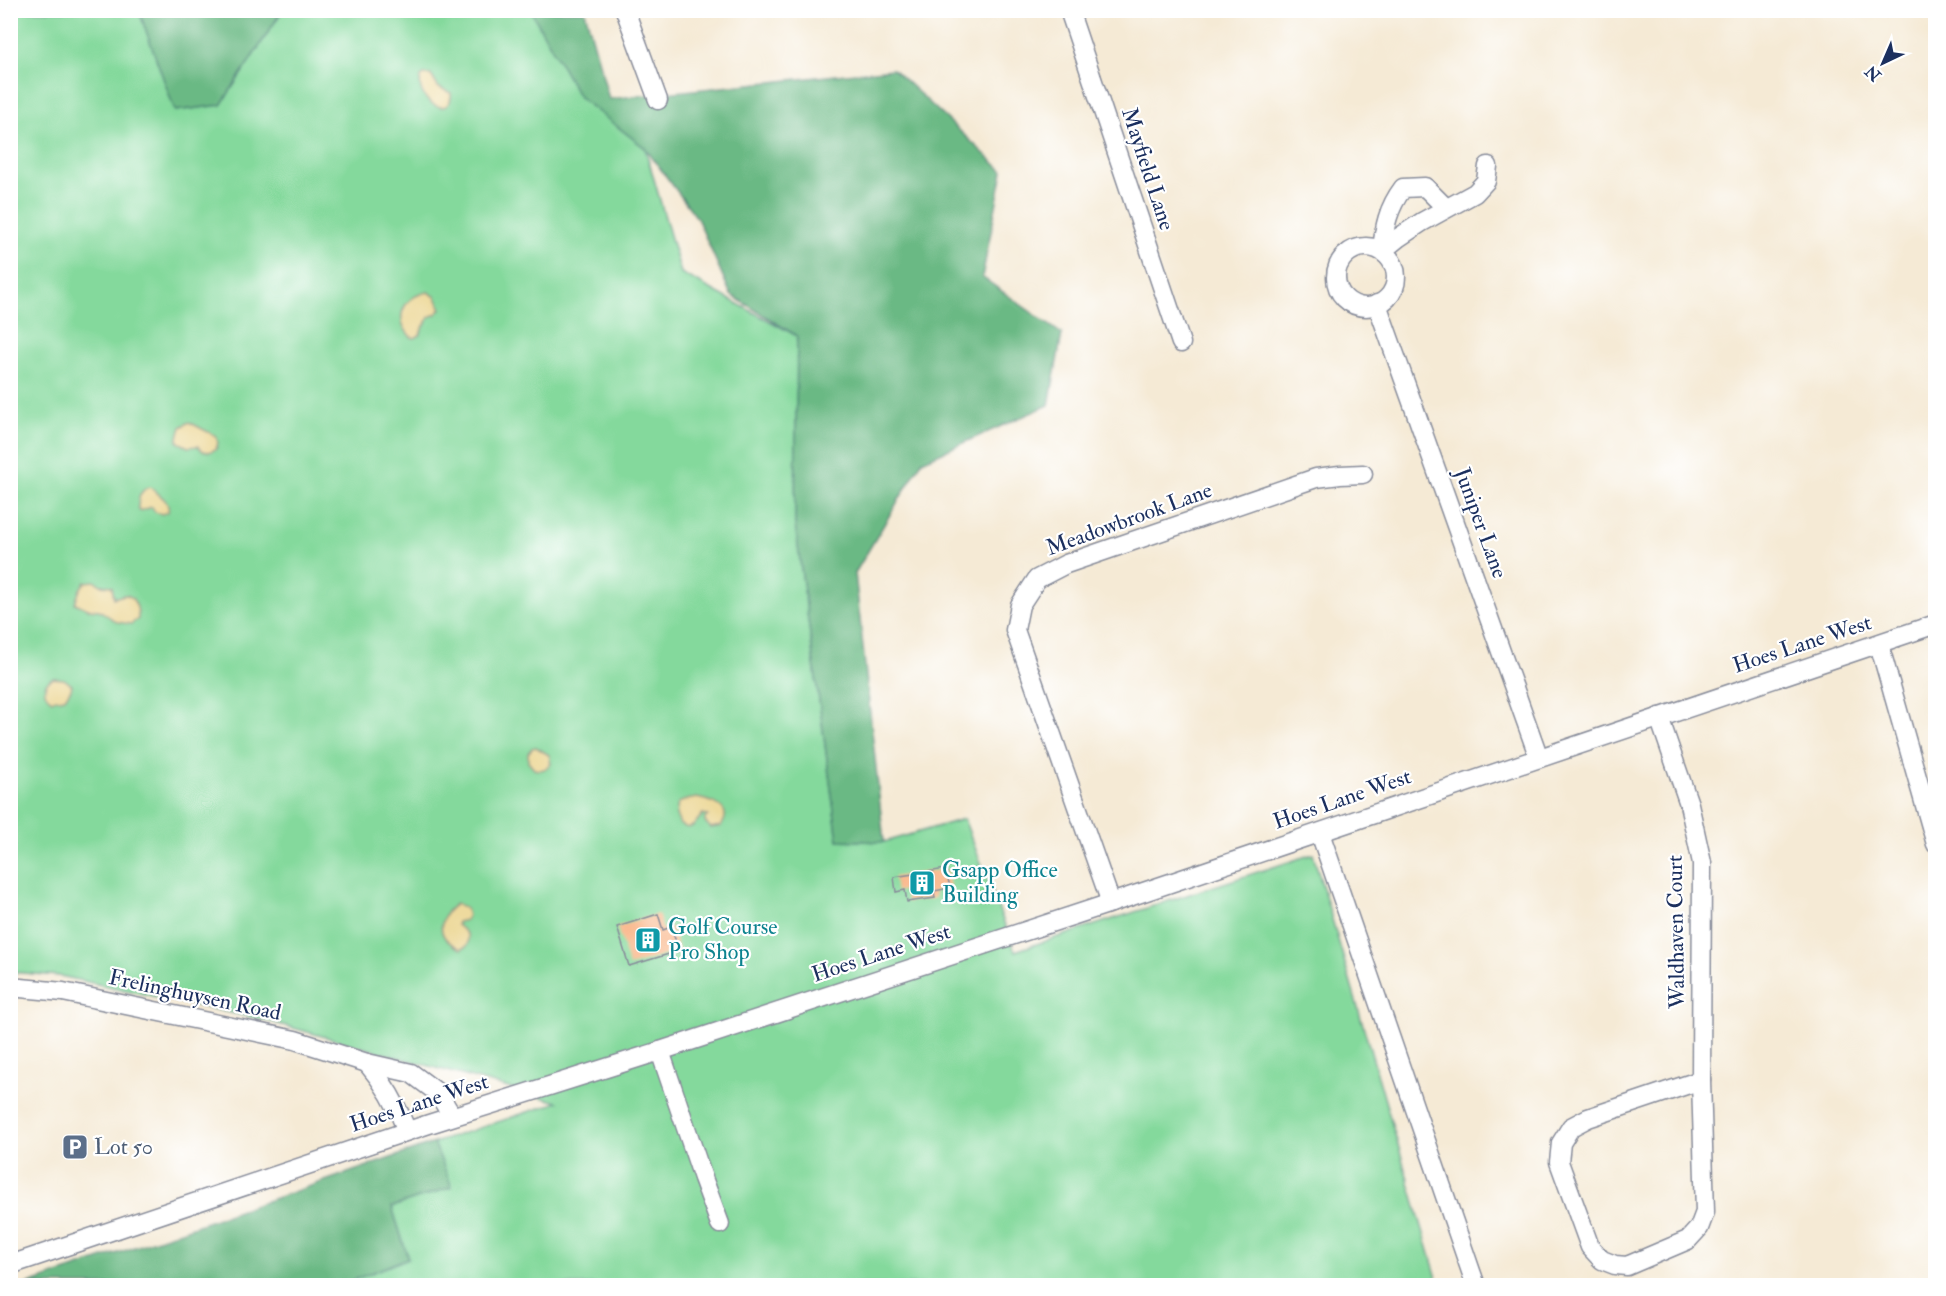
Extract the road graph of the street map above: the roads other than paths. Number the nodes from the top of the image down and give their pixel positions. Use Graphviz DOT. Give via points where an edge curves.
graph roads {
  1 [pos="625,10"];
  2 [pos="1069,10"];
  3 [pos="658,100"];
  4 [pos="1488,166"];
  5 [pos="1446,208"];
  6 [pos="1382,251"];
  7 [pos="1377,304"];
  8 [pos="1181,343"];
  9 [pos="1363,474"];
  10 [pos="1935,624"];
  11 [pos="1879,644"];
  12 [pos="1659,717"];
  13 [pos="1539,758"];
  14 [pos="1320,833"];
  15 [pos="1935,844"];
  16 [pos="1111,903"];
  17 [pos="10,987"];
  18 [pos="660,1051"];
  19 [pos="367,1064"];
  20 [pos="1701,1080"];
  21 [pos="452,1116"];
  22 [pos="407,1131"];
  23 [pos="720,1224"];
  24 [pos="10,1265"];
  25 [pos="1476,1286"];
  1 -- 3 [label="street"];
  2 -- 8 [label="street, Mayfield Lane"];
  4 -- 5 [label="street" via="1486,181 1475,193"];
  5 -- 6 [label="street"];
  5 -- 6 [label="street" via="1425,187 1403,188 1393,201 1385,224"];
  6 -- 7 [label="street" via="1392,262 1396,275 1390,295"];
  6 -- 7 [label="street" via="1367,246 1355,249 1344,256 1336,276 1341,294 1350,303 1371,307"];
  7 -- 13 [label="street, Juniper Lane"];
  9 -- 16 [label="street, Meadowbrook Lane" via="1316,478 1066,564 1036,579 1020,605 1015,630"];
  10 -- 11 [label="street, Hoes Lane West"];
  11 -- 12 [label="street, Hoes Lane West"];
  11 -- 15 [label="street"];
  12 -- 13 [label="street, Hoes Lane West"];
  12 -- 20 [label="street, Waldhaven Court" via="1689,804 1702,863"];
  13 -- 14 [label="street, Hoes Lane West"];
  14 -- 16 [label="street, Hoes Lane West"];
  14 -- 25 [label="street"];
  16 -- 18 [label="street, Hoes Lane West"];
  17 -- 19 [label="street, Frelinghuysen Road" via="63,992 295,1040"];
  18 -- 21 [label="street, Hoes Lane West"];
  18 -- 23 [label="street"];
  19 -- 21 [label="street, Frelinghuysen Road" via="411,1072 438,1093"];
  19 -- 22 [label="street" via="384,1083"];
  20 -- 20 [label="street, Waldhaven Court" via="1588,1118 1570,1127 1561,1143 1559,1162 1590,1247 1602,1260 1627,1266 1688,1240 1699,1228 1705,1212"];
  21 -- 22 [label="street, Hoes Lane West"];
  22 -- 24 [label="street, Hoes Lane West"];
}
